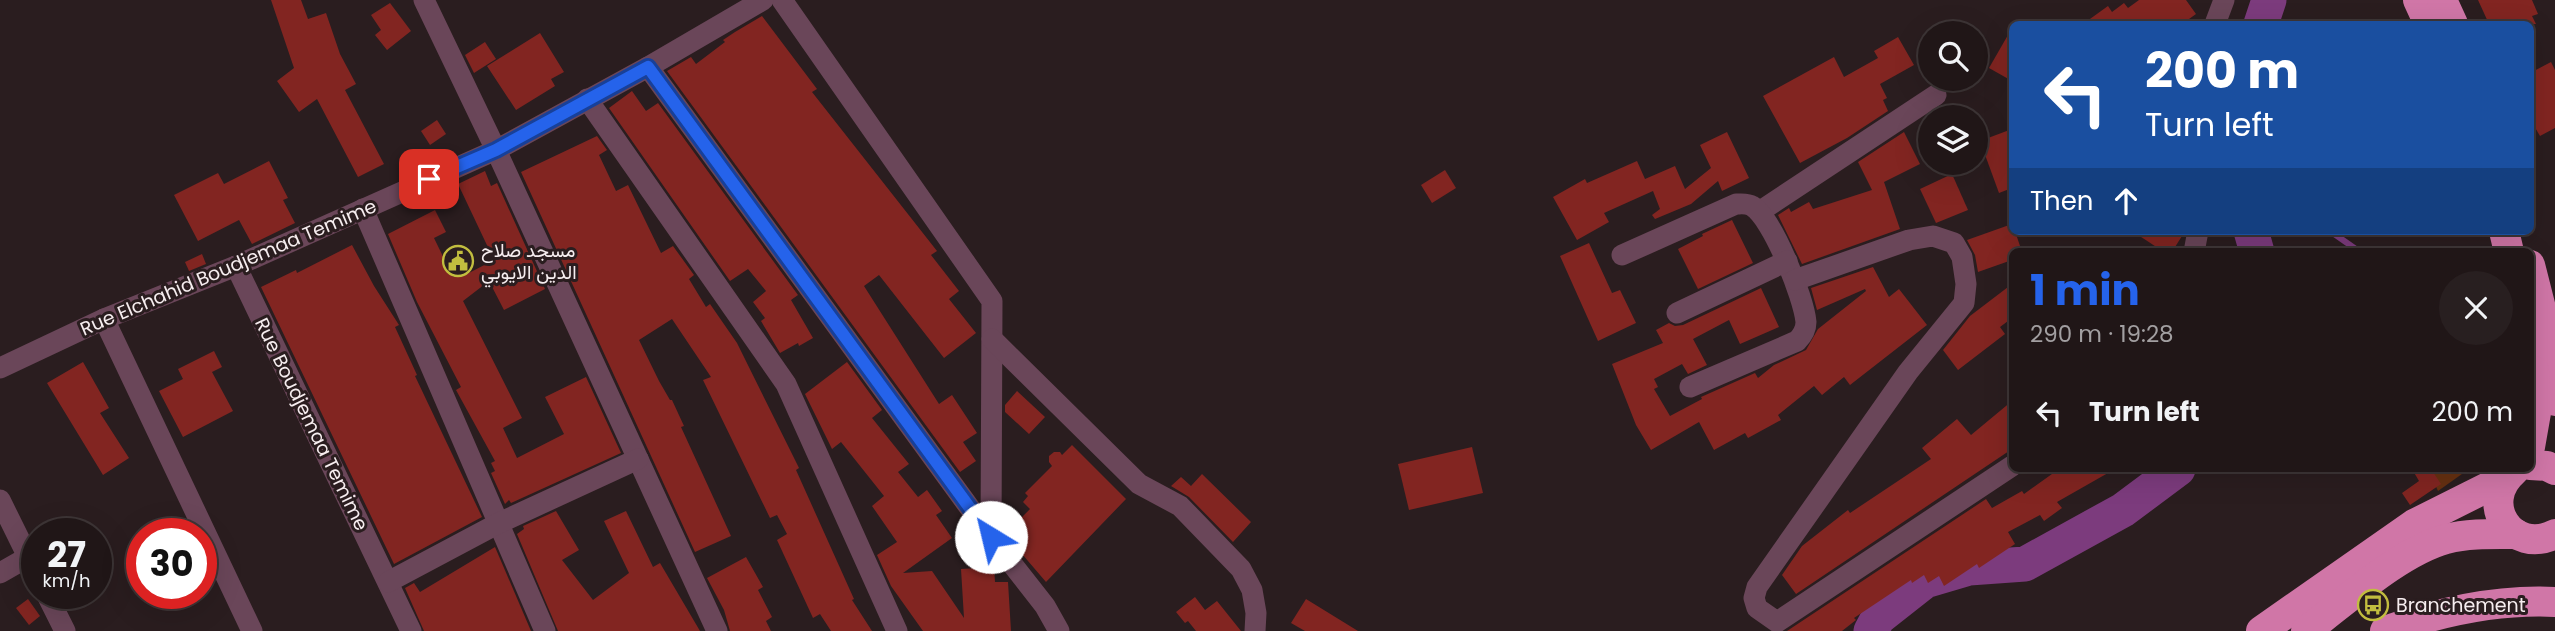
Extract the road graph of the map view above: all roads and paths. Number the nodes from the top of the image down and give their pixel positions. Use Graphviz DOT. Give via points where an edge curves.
graph roads {
  1 [pos="424,0"];
  2 [pos="763,0"];
  3 [pos="782,0"];
  4 [pos="2224,0"];
  5 [pos="2418,0"];
  6 [pos="2442,0"];
  7 [pos="2216,21"];
  8 [pos="2428,21"];
  9 [pos="2452,21"];
  10 [pos="648,67"];
  11 [pos="1936,95"];
  12 [pos="587,99"];
  13 [pos="496,150"];
  14 [pos="363,209"];
  15 [pos="1759,212"];
  16 [pos="1622,255"];
  17 [pos="236,266"];
  18 [pos="1791,271"];
  19 [pos="2534,281"];
  20 [pos="1677,313"];
  21 [pos="104,319"];
  22 [pos="992,339"];
  23 [pos="0,368"];
  24 [pos="2543,376"];
  25 [pos="1690,387"];
  26 [pos="2534,424"];
  27 [pos="638,459"];
  28 [pos="2009,468"];
  29 [pos="2534,468"];
  30 [pos="2555,470"];
  31 [pos="2514,472"];
  32 [pos="2516,472"];
  33 [pos="0,500"];
  34 [pos="499,523"];
  35 [pos="2516,534"];
  36 [pos="2555,534"];
  37 [pos="991,537"];
  38 [pos="21,543"];
  39 [pos="21,568"];
  40 [pos="0,573"];
  41 [pos="388,582"];
  42 [pos="2555,602"];
  43 [pos="54,609"];
  44 [pos="65,631"];
  45 [pos="252,631"];
  46 [pos="411,631"];
  47 [pos="545,631"];
  48 [pos="718,631"];
  49 [pos="897,631"];
  50 [pos="1059,631"];
  51 [pos="1255,631"];
  52 [pos="2262,631"];
  53 [pos="2306,631"];
  54 [pos="2385,631"];
  1 -- 13 [label="street"];
  2 -- 10 [label="street, Rue Elchahid Boudjemaa Temime"];
  3 -- 22 [label="street" via="992,301"];
  4 -- 7 [label="street"];
  5 -- 8 [label="highway"];
  6 -- 9 [label="highway"];
  10 -- 12 [label="street, Rue Elchahid Boudjemaa Temime"];
  10 -- 37 [label="street"];
  11 -- 15 [label="street"];
  12 -- 13 [label="street, Rue Elchahid Boudjemaa Temime"];
  12 -- 49 [label="street" via="786,384"];
  13 -- 14 [label="street, Rue Elchahid Boudjemaa Temime"];
  13 -- 27 [label="street"];
  14 -- 17 [label="street, Rue Elchahid Boudjemaa Temime"];
  14 -- 34 [label="street"];
  15 -- 16 [label="street" via="1749,204 1736,204"];
  15 -- 18 [label="street"];
  17 -- 21 [label="street, Rue Elchahid Boudjemaa Temime"];
  17 -- 41 [label="street, Rue Boudjemaa Temime"];
  18 -- 20 [label="street"];
  18 -- 25 [label="street" via="1806,324 1797,341"];
  18 -- 28 [label="street" via="1933,236 1954,243 1962,257 1966,284 1964,303 1909,372 1757,587 1757,608 1777,622"];
  19 -- 24 [label="highway" via="2545,324"];
  21 -- 23 [label="street, Rue Elchahid Boudjemaa Temime"];
  21 -- 45 [label="street"];
  22 -- 37 [label="street"];
  22 -- 51 [label="street" via="1139,484 1180,506 1241,569 1252,590"];
  24 -- 26 [label="highway"];
  27 -- 34 [label="street"];
  27 -- 48 [label="street"];
  29 -- 30 [label="highway"];
  31 -- 52 [label="highway" via="2414,524"];
  32 -- 35 [label="highway" via="2500,489 2497,502 2506,526"];
  33 -- 38 [label="street"];
  34 -- 41 [label="street"];
  34 -- 47 [label="street"];
  35 -- 36 [label="highway" via="2537,540"];
  35 -- 53 [label="highway" via="2446,539 2415,552"];
  37 -- 50 [label="street"];
  39 -- 40 [label="street"];
  41 -- 46 [label="street, Rue Boudjemaa Temime"];
  42 -- 54 [label="highway" via="2473,608"];
  43 -- 44 [label="street"];
}
